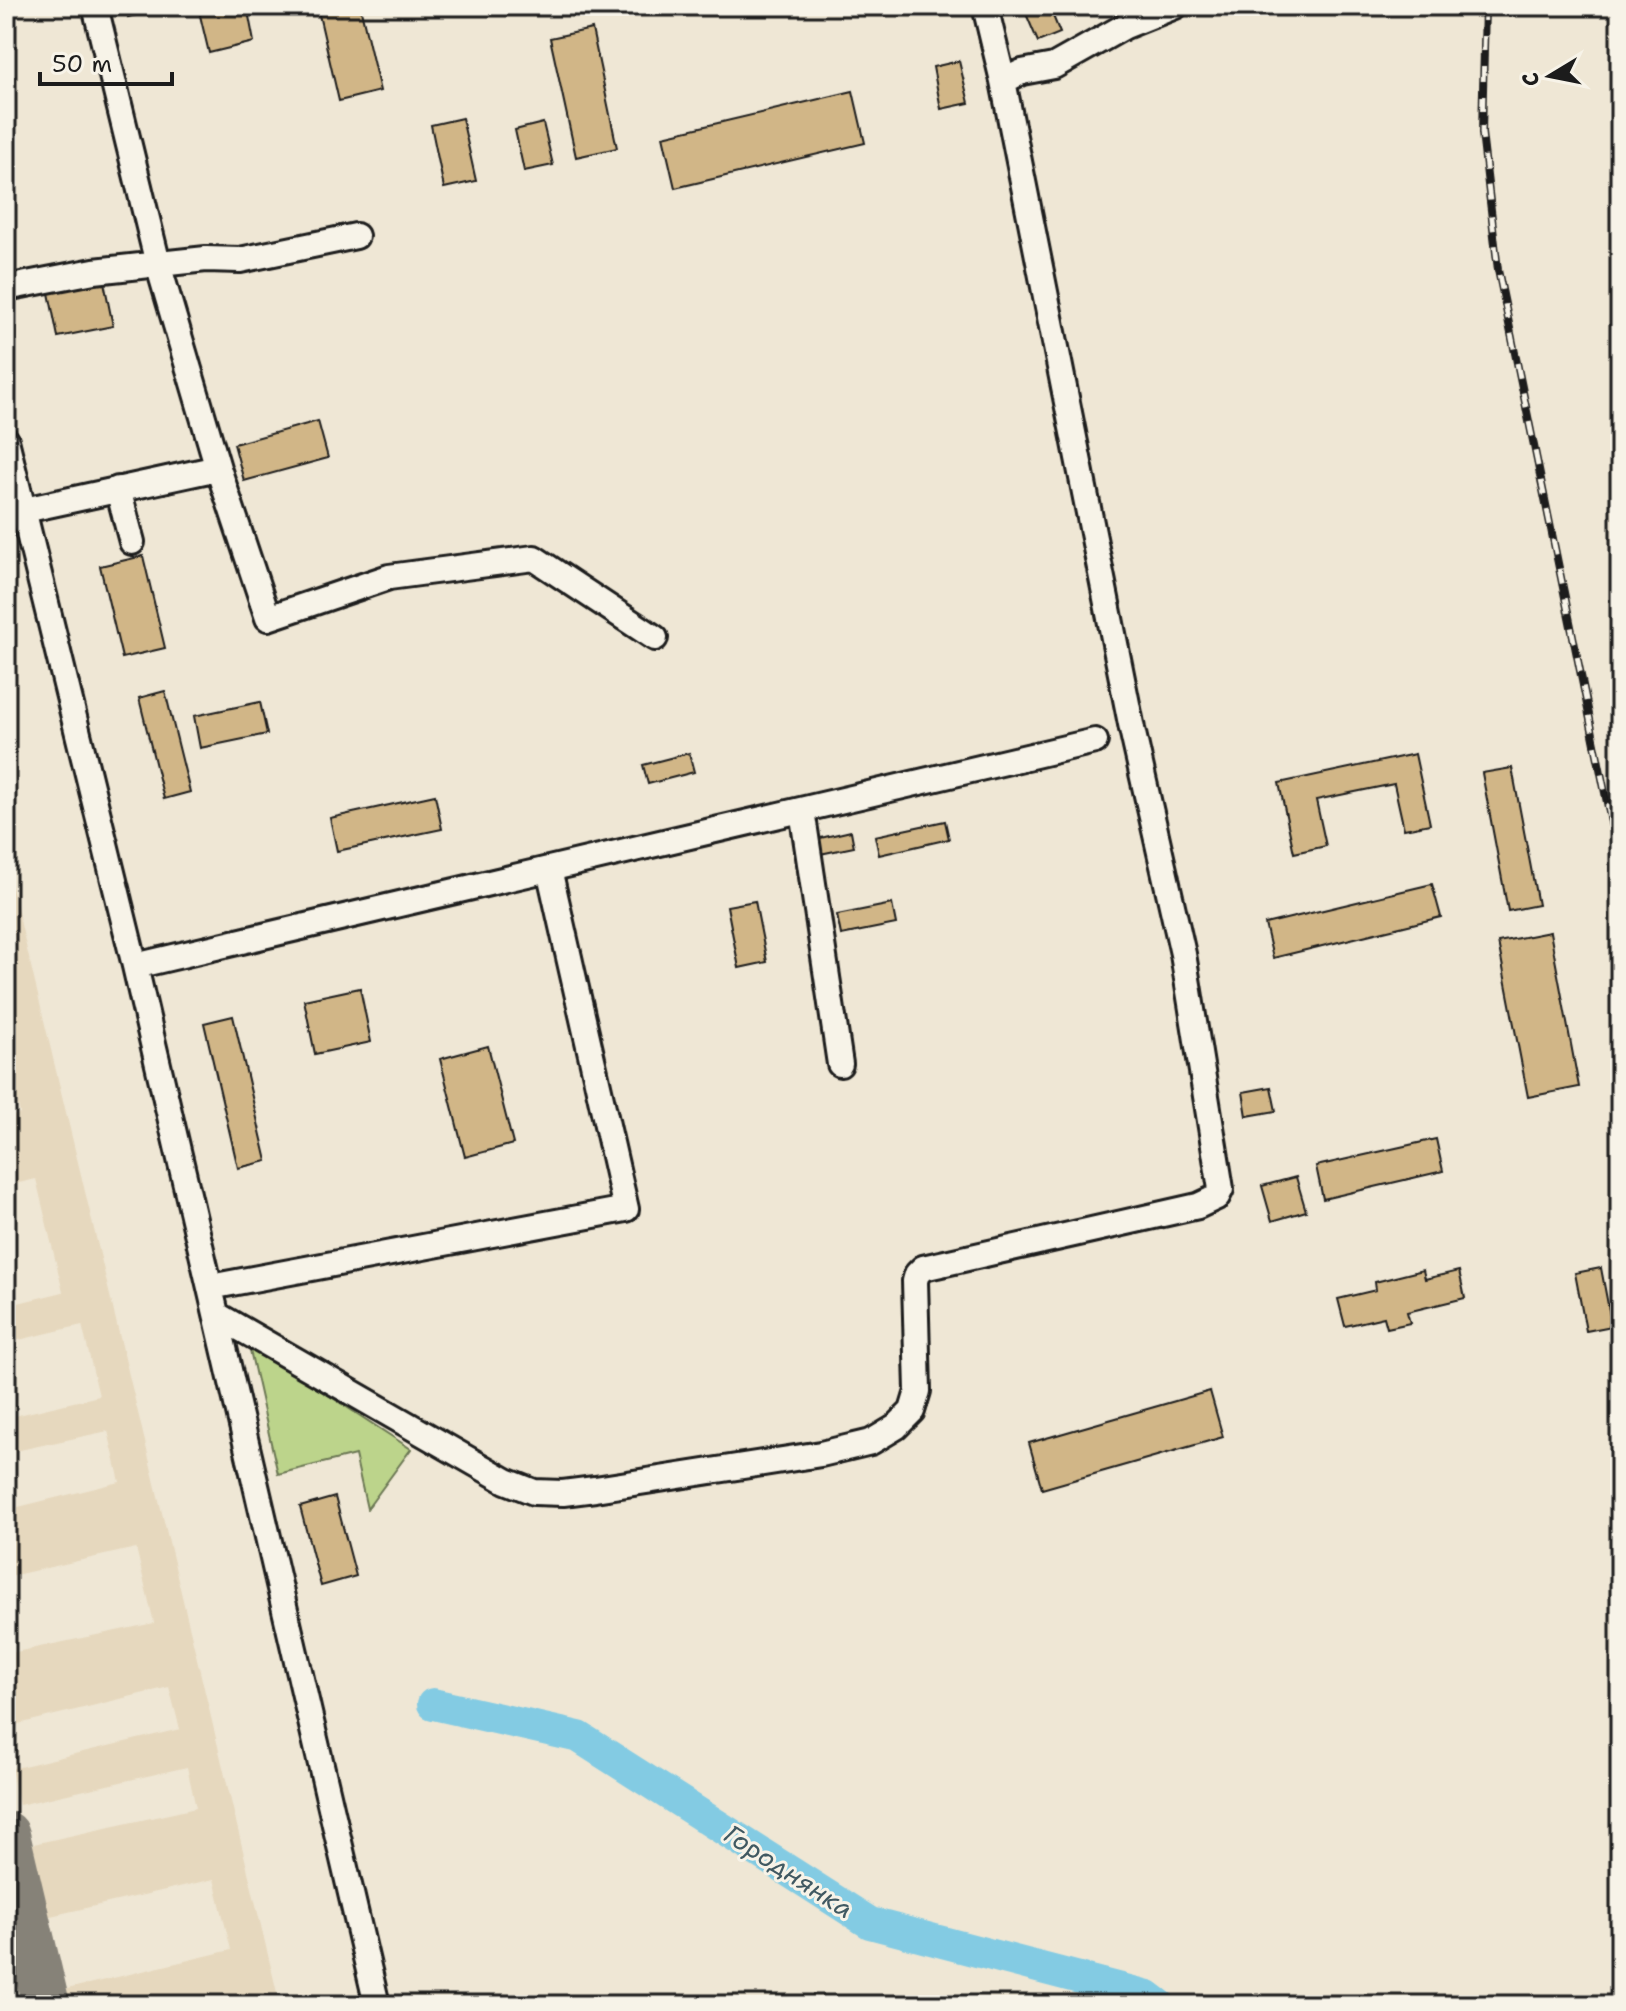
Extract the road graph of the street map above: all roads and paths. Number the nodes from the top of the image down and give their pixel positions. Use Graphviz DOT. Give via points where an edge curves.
graph roads {
  1 [pos="95,6"];
  2 [pos="985,6"];
  3 [pos="1175,6"];
  4 [pos="1003,81"];
  5 [pos="356,236"];
  6 [pos="158,264"];
  7 [pos="6,288"];
  8 [pos="6,440"];
  9 [pos="218,468"];
  10 [pos="118,489"];
  11 [pos="15,511"];
  12 [pos="132,542"];
  13 [pos="655,638"];
  14 [pos="1095,741"];
  15 [pos="802,810"];
  16 [pos="549,869"];
  17 [pos="135,966"];
  18 [pos="840,1064"];
  19 [pos="210,1287"];
  20 [pos="217,1315"];
  21 [pos="377,2005"];
  1 -- 6 [label="street"];
  2 -- 4 [label="street"];
  3 -- 4 [label="street" via="1125,26 1054,66"];
  4 -- 20 [label="street" via="1132,729 1183,954 1221,1189 1217,1197 1198,1206 923,1268 915,1281 918,1391 912,1411 871,1442 584,1491 534,1492 506,1481"];
  5 -- 6 [label="street" via="240,260"];
  6 -- 7 [label="street"];
  6 -- 9 [label="street"];
  8 -- 11 [label="street"];
  9 -- 10 [label="street"];
  9 -- 13 [label="street" via="268,618 389,577 534,558"];
  10 -- 11 [label="street"];
  10 -- 12 [label="street"];
  11 -- 17 [label="street"];
  14 -- 15 [label="street"];
  15 -- 16 [label="street"];
  15 -- 18 [label="street"];
  16 -- 17 [label="street"];
  16 -- 19 [label="street" via="626,1209"];
  17 -- 19 [label="street"];
  19 -- 20 [label="street"];
  20 -- 21 [label="street"];
}
